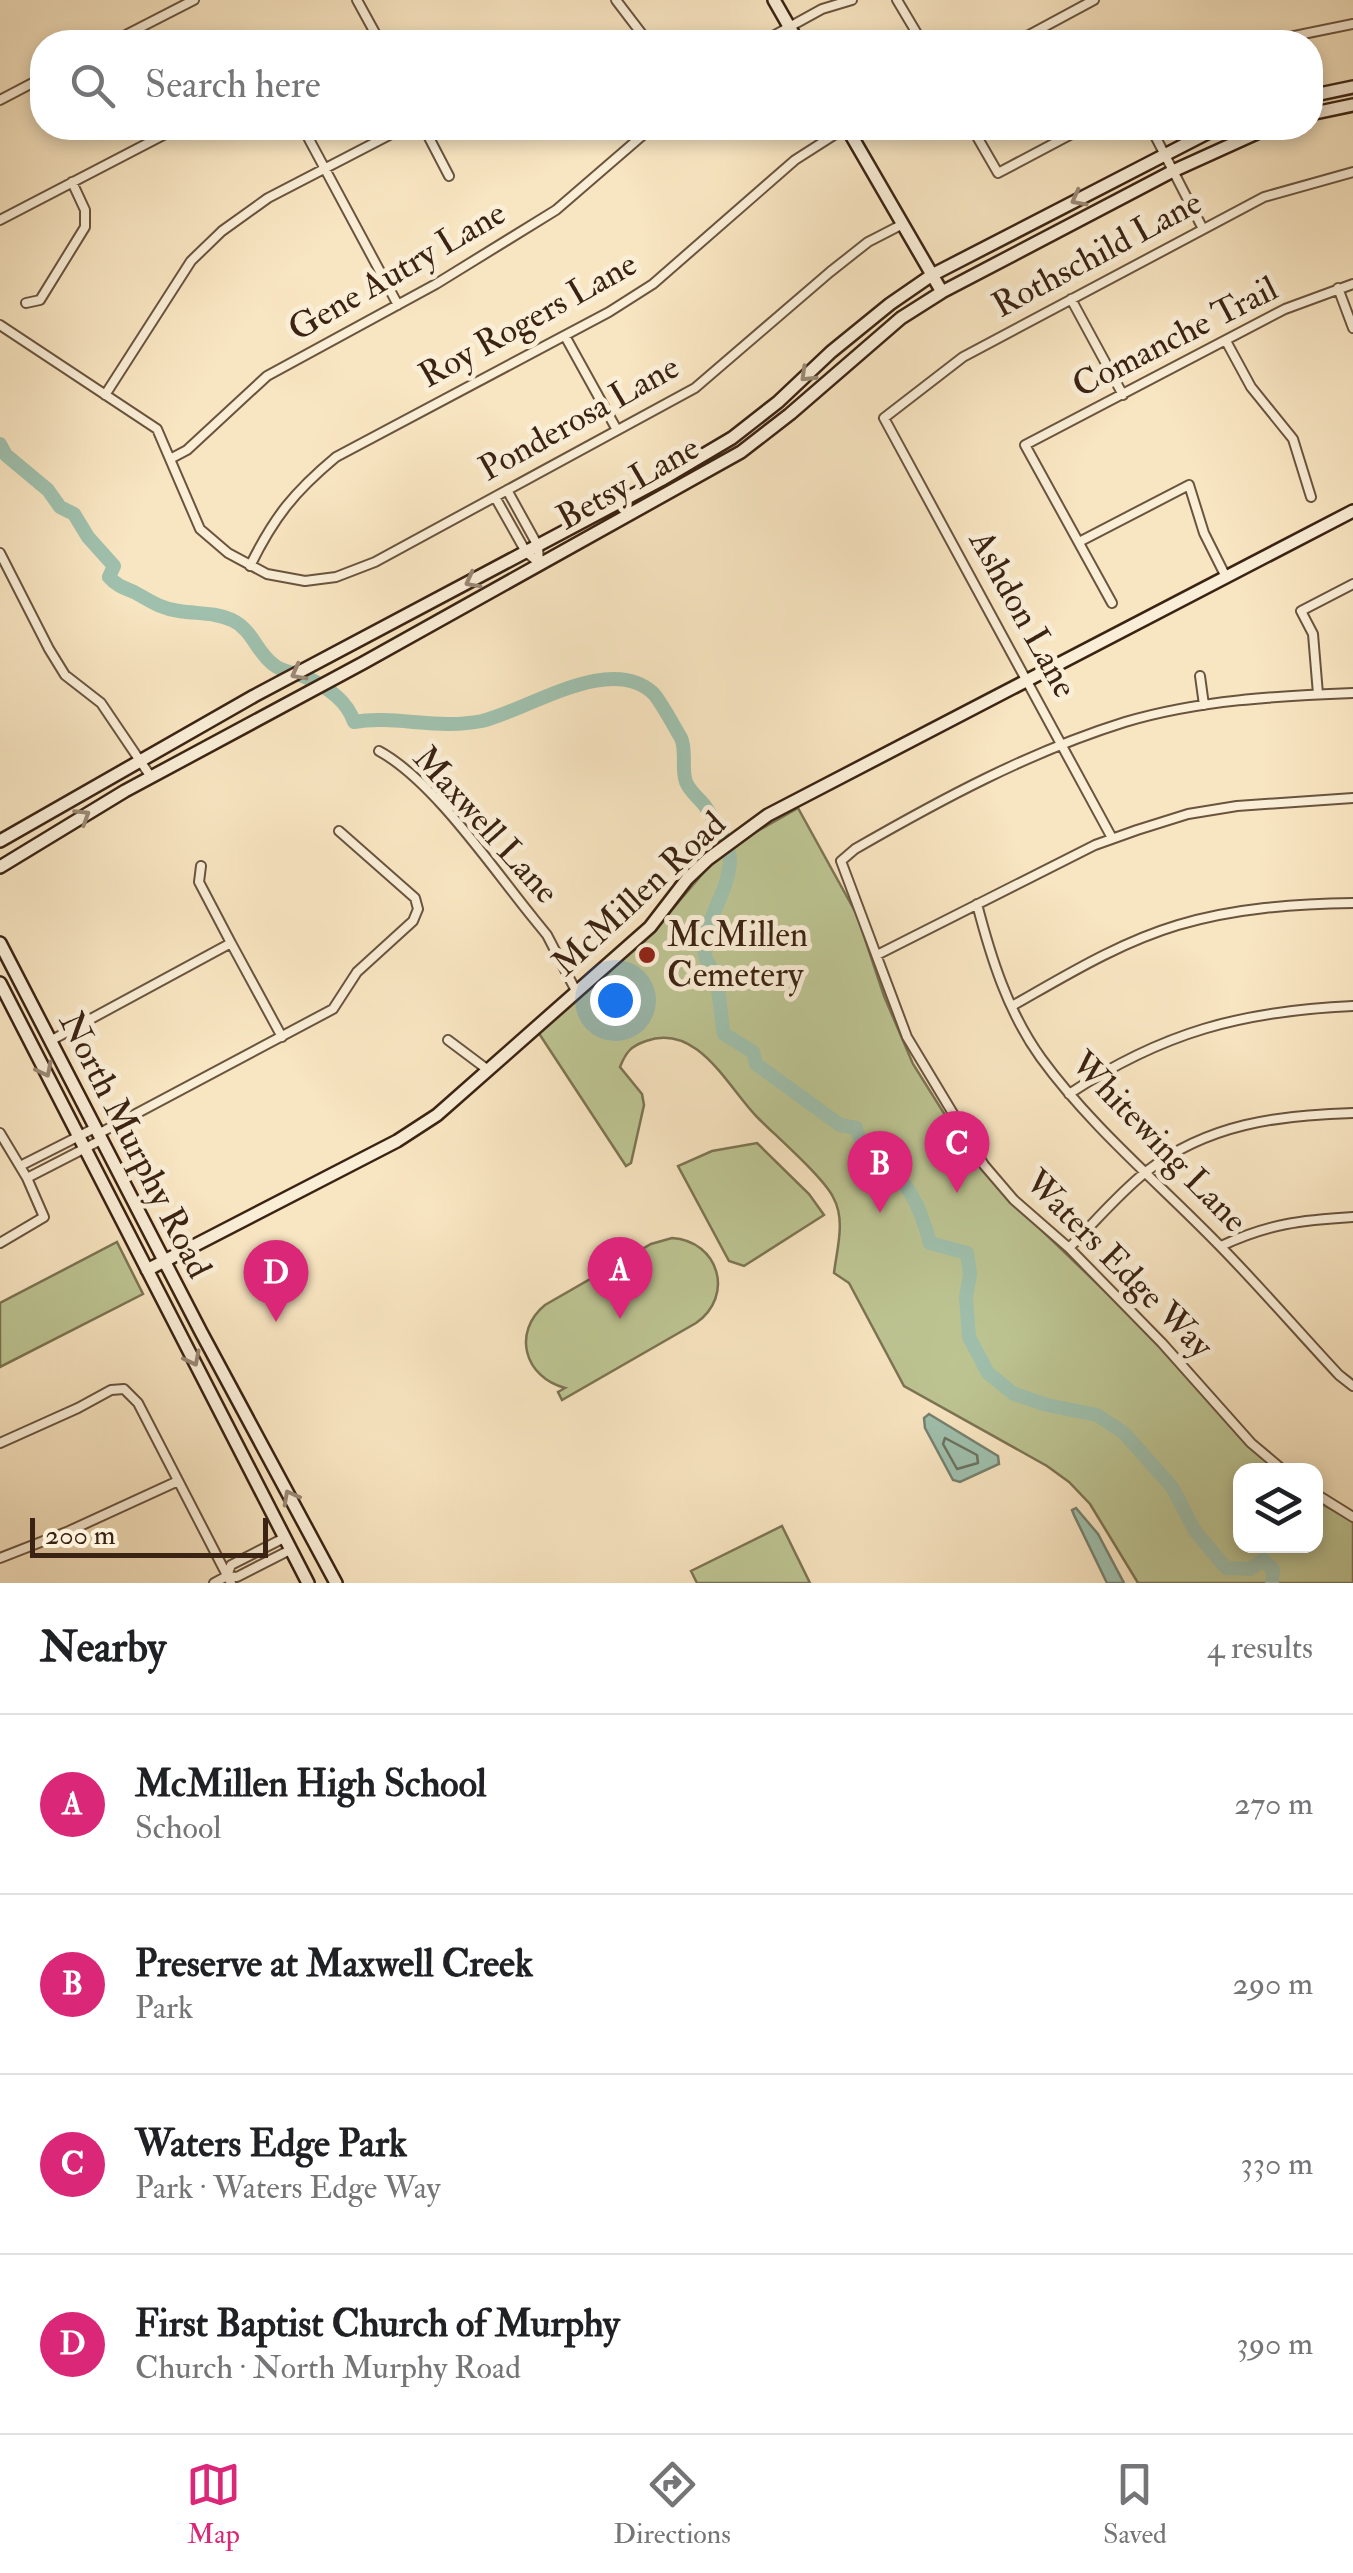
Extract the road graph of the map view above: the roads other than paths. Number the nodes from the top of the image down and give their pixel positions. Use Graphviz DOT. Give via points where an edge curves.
graph roads {
  1 [pos="194,0"];
  2 [pos="357,0"];
  3 [pos="616,0"];
  4 [pos="774,0"];
  5 [pos="852,0"];
  6 [pos="897,0"];
  7 [pos="1094,0"];
  8 [pos="1353,24"];
  9 [pos="789,26"];
  10 [pos="135,30"];
  11 [pos="373,30"];
  12 [pos="639,30"];
  13 [pos="782,30"];
  14 [pos="791,30"];
  15 [pos="915,30"];
  16 [pos="1038,30"];
  17 [pos="1323,30"];
  18 [pos="30,84"];
  19 [pos="1353,87"];
  20 [pos="1323,93"];
  21 [pos="0,100"];
  22 [pos="1353,105"];
  23 [pos="1323,111"];
  24 [pos="154,140"];
  25 [pos="309,140"];
  26 [pos="379,140"];
  27 [pos="430,140"];
  28 [pos="636,140"];
  29 [pos="827,140"];
  30 [pos="853,140"];
  31 [pos="979,140"];
  32 [pos="1060,140"];
  33 [pos="1157,140"];
  34 [pos="1193,140"];
  35 [pos="1241,140"];
  36 [pos="1164,154"];
  37 [pos="324,168"];
  38 [pos="1173,170"];
  39 [pos="1353,172"];
  40 [pos="449,176"];
  41 [pos="72,182"];
  42 [pos="0,220"];
  43 [pos="902,225"];
  44 [pos="1203,229"];
  45 [pos="932,275"];
  46 [pos="1353,284"];
  47 [pos="1338,288"];
  48 [pos="942,292"];
  49 [pos="1072,299"];
  50 [pos="26,303"];
  51 [pos="398,305"];
  52 [pos="0,325"];
  53 [pos="1353,328"];
  54 [pos="565,336"];
  55 [pos="1226,341"];
  56 [pos="105,395"];
  57 [pos="1123,396"];
  58 [pos="884,418"];
  59 [pos="617,430"];
  60 [pos="170,459"];
  61 [pos="507,490"];
  62 [pos="495,497"];
  63 [pos="1311,497"];
  64 [pos="1353,511"];
  65 [pos="1079,542"];
  66 [pos="532,549"];
  67 [pos="0,552"];
  68 [pos="539,563"];
  69 [pos="250,566"];
  70 [pos="1226,577"];
  71 [pos="1353,584"];
  72 [pos="1112,603"];
  73 [pos="1200,676"];
  74 [pos="1028,680"];
  75 [pos="1353,693"];
  76 [pos="1318,694"];
  77 [pos="1204,705"];
  78 [pos="1063,744"];
  79 [pos="379,751"];
  80 [pos="141,759"];
  81 [pos="152,777"];
  82 [pos="1353,798"];
  83 [pos="339,832"];
  84 [pos="1112,838"];
  85 [pos="0,841"];
  86 [pos="201,866"];
  87 [pos="0,867"];
  88 [pos="1353,903"];
  89 [pos="978,904"];
  90 [pos="231,942"];
  91 [pos="0,943"];
  92 [pos="877,955"];
  93 [pos="0,983"];
  94 [pos="576,992"];
  95 [pos="1012,1006"];
  96 [pos="1353,1006"];
  97 [pos="282,1037"];
  98 [pos="50,1040"];
  99 [pos="448,1040"];
  100 [pos="488,1070"];
  101 [pos="1069,1094"];
  102 [pos="1353,1112"];
  103 [pos="0,1133"];
  104 [pos="98,1134"];
  105 [pos="82,1142"];
  106 [pos="20,1166"];
  107 [pos="1146,1172"];
  108 [pos="27,1178"];
  109 [pos="1353,1218"];
  110 [pos="0,1244"];
  111 [pos="1221,1246"];
  112 [pos="1069,1248"];
  113 [pos="164,1261"];
  114 [pos="147,1270"];
  115 [pos="1353,1386"];
  116 [pos="0,1443"];
  117 [pos="1275,1463"];
  118 [pos="178,1481"];
  119 [pos="1323,1498"];
  120 [pos="1353,1516"];
  121 [pos="287,1544"];
  122 [pos="0,1558"];
  123 [pos="229,1580"];
  124 [pos="214,1583"];
  125 [pos="308,1583"];
  126 [pos="336,1583"];
  1 -- 10 [label="street"];
  2 -- 11 [label="street"];
  3 -- 12 [label="street"];
  4 -- 9 [label="main road"];
  5 -- 9 [label="street"];
  6 -- 15 [label="street"];
  7 -- 16 [label="street"];
  8 -- 17 [label="street"];
  9 -- 13 [label="street"];
  9 -- 14 [label="main road"];
  18 -- 21 [label="street"];
  19 -- 20 [label="main road"];
  22 -- 23 [label="main road"];
  24 -- 41 [label="street"];
  25 -- 37 [label="street"];
  26 -- 37 [label="street"];
  27 -- 40 [label="street"];
  28 -- 51 [label="street, Gene Autry Lane" via="556,210"];
  29 -- 54 [label="street, Roy Rogers Lane" via="653,284"];
  30 -- 43 [label="main road"];
  31 -- 32 [label="street" via="998,173"];
  33 -- 36 [label="street"];
  34 -- 36 [label="main road, Betsy Lane"];
  35 -- 38 [label="main road, Betsy Lane"];
  36 -- 38 [label="street"];
  36 -- 45 [label="main road, Betsy Lane, one-way"];
  37 -- 51 [label="street"];
  37 -- 56 [label="street" via="268,198 191,261"];
  38 -- 44 [label="street"];
  38 -- 48 [label="main road, Betsy Lane"];
  39 -- 44 [label="street, Rothschild Lane" via="1264,197"];
  41 -- 42 [label="street"];
  41 -- 50 [label="street" via="86,227 40,300"];
  43 -- 45 [label="main road"];
  43 -- 59 [label="street, Ponderosa Lane" via="868,242 695,388"];
  44 -- 49 [label="street, Rothschild Lane"];
  45 -- 48 [label="main road"];
  45 -- 66 [label="main road, Betsy Lane, one-way" via="732,438"];
  46 -- 47 [label="street, Comanche Trail"];
  47 -- 53 [label="street"];
  47 -- 55 [label="street, Comanche Trail"];
  48 -- 68 [label="main road, Betsy Lane" via="900,318 741,452"];
  49 -- 57 [label="street"];
  49 -- 58 [label="street, Rothschild Lane" via="963,357"];
  51 -- 60 [label="street, Gene Autry Lane" via="267,376"];
  52 -- 56 [label="street, Ponderosa Lane"];
  54 -- 59 [label="street"];
  54 -- 69 [label="street, Roy Rogers Lane" via="336,457 298,489"];
  55 -- 57 [label="street, Comanche Trail"];
  55 -- 63 [label="street" via="1251,387 1293,438"];
  56 -- 60 [label="street, Ponderosa Lane" via="157,429"];
  57 -- 65 [label="street, Comanche Trail" via="1024,445"];
  58 -- 74 [label="street, Ashdon Lane"];
  59 -- 61 [label="street, Ponderosa Lane"];
  60 -- 69 [label="street, Ponderosa Lane" via="200,529"];
  61 -- 62 [label="street, Ponderosa Lane"];
  61 -- 66 [label="street"];
  62 -- 66 [label="street"];
  62 -- 69 [label="street, Ponderosa Lane" via="336,577 304,582"];
  64 -- 70 [label="main road, McMillen Road"];
  65 -- 70 [label="street" via="1189,485"];
  65 -- 72 [label="street"];
  66 -- 68 [label="street"];
  66 -- 80 [label="main road, Betsy Lane, one-way"];
  67 -- 80 [label="street" via="65,675 101,703"];
  68 -- 81 [label="main road, Betsy Lane"];
  70 -- 74 [label="main road, McMillen Road"];
  71 -- 76 [label="street" via="1301,611 1313,634"];
  73 -- 77 [label="street"];
  74 -- 78 [label="street, Ashdon Lane"];
  74 -- 94 [label="main road, McMillen Road" via="768,815 708,859 650,927"];
  75 -- 76 [label="street"];
  76 -- 77 [label="street"];
  77 -- 78 [label="street"];
  78 -- 84 [label="street, Ashdon Lane"];
  78 -- 92 [label="street, Waters Edge Way" via="983,778 841,862"];
  79 -- 94 [label="street, Maxwell Lane" via="411,773 504,882 547,935"];
  80 -- 81 [label="street"];
  80 -- 85 [label="main road, Betsy Lane"];
  87 -- 81 [label="main road, Betsy Lane, one-way"];
  82 -- 84 [label="street" via="1188,814"];
  83 -- 97 [label="street" via="415,898 417,915 357,972 333,1009"];
  84 -- 89 [label="street"];
  86 -- 90 [label="street" via="198,882"];
  88 -- 95 [label="street" via="1239,910 1176,926 1092,960"];
  89 -- 92 [label="street"];
  89 -- 95 [label="street, Whitewing Lane"];
  90 -- 97 [label="street"];
  90 -- 98 [label="street"];
  91 -- 98 [label="main road, North Murphy Road"];
  92 -- 112 [label="street, Waters Edge Way" via="906,1037 984,1165"];
  93 -- 105 [label="main road, North Murphy Road, one-way"];
  94 -- 100 [label="main road, McMillen Road"];
  95 -- 101 [label="street, Whitewing Lane"];
  96 -- 101 [label="street" via="1220,1022 1126,1061"];
  97 -- 104 [label="street"];
  98 -- 104 [label="main road, North Murphy Road"];
  99 -- 100 [label="street"];
  100 -- 113 [label="main road, McMillen Road" via="397,1141"];
  101 -- 107 [label="street, Whitewing Lane"];
  102 -- 107 [label="street" via="1289,1114 1231,1128 1190,1143"];
  103 -- 106 [label="street"];
  104 -- 105 [label="street"];
  104 -- 113 [label="main road, North Murphy Road"];
  105 -- 106 [label="street"];
  105 -- 108 [label="street"];
  105 -- 114 [label="main road, North Murphy Road"];
  106 -- 108 [label="street"];
  107 -- 111 [label="street, Whitewing Lane"];
  107 -- 112 [label="street"];
  108 -- 110 [label="street" via="44,1217"];
  109 -- 111 [label="street" via="1256,1230"];
  111 -- 115 [label="street, Whitewing Lane"];
  112 -- 117 [label="street, Waters Edge Way"];
  113 -- 114 [label="main road, McMillen Road"];
  126 -- 113 [label="main road, North Murphy Road, one-way"];
  114 -- 121 [label="main road, North Murphy Road, one-way"];
  116 -- 118 [label="street" via="124,1388"];
  118 -- 122 [label="street"];
  118 -- 123 [label="street"];
  119 -- 120 [label="street"];
  121 -- 123 [label="street" via="231,1565"];
  121 -- 125 [label="main road, North Murphy Road"];
  123 -- 124 [label="street"];
}
